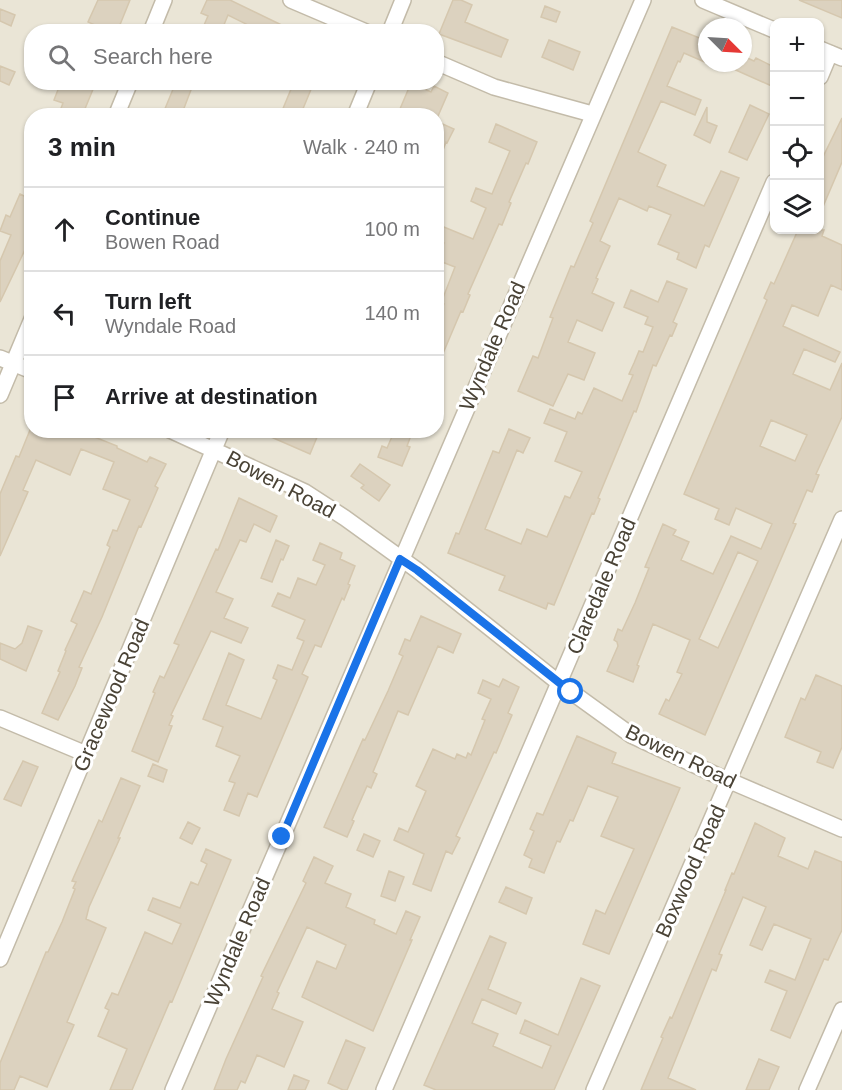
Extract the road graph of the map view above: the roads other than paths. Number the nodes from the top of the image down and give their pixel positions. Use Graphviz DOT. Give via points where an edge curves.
graph roads {
  1 [pos="164,0"];
  2 [pos="291,0"];
  3 [pos="403,0"];
  4 [pos="643,0"];
  5 [pos="703,0"];
  6 [pos="154,24"];
  7 [pos="347,24"];
  8 [pos="393,24"];
  9 [pos="770,28"];
  10 [pos="830,53"];
  11 [pos="444,65"];
  12 [pos="821,72"];
  13 [pos="127,90"];
  14 [pos="366,90"];
  15 [pos="119,108"];
  16 [pos="358,108"];
  17 [pos="592,114"];
  18 [pos="770,191"];
  19 [pos="24,332"];
  20 [pos="6,361"];
  21 [pos="24,368"];
  22 [pos="0,395"];
  23 [pos="188,438"];
  24 [pos="219,438"];
  25 [pos="214,450"];
  26 [pos="842,519"];
  27 [pos="400,559"];
  28 [pos="559,683"];
  29 [pos="0,718"];
  30 [pos="86,754"];
  31 [pos="729,781"];
  32 [pos="842,829"];
  33 [pos="0,959"];
  34 [pos="842,1010"];
  35 [pos="173,1090"];
  36 [pos="384,1090"];
  37 [pos="594,1090"];
  38 [pos="807,1090"];
  1 -- 6 [label="street"];
  2 -- 7 [label="street"];
  3 -- 8 [label="street"];
  4 -- 17 [label="street, Wyndale Road"];
  5 -- 9 [label="street"];
  10 -- 12 [label="street"];
  11 -- 17 [label="street" via="494,87"];
  13 -- 15 [label="street"];
  14 -- 16 [label="street"];
  17 -- 27 [label="street, Wyndale Road"];
  18 -- 28 [label="street, Claredale Road"];
  19 -- 20 [label="street"];
  20 -- 21 [label="street"];
  20 -- 22 [label="street"];
  23 -- 25 [label="street, Bowen Road"];
  24 -- 25 [label="street, Gracewood Road"];
  25 -- 27 [label="street, Bowen Road" via="305,492"];
  25 -- 30 [label="street, Gracewood Road"];
  26 -- 31 [label="street, Boxwood Road"];
  27 -- 28 [label="street, Bowen Road"];
  27 -- 35 [label="street, Wyndale Road"];
  28 -- 31 [label="street, Bowen Road" via="631,735"];
  28 -- 36 [label="street, Claredale Road"];
  29 -- 30 [label="street"];
  30 -- 33 [label="street, Gracewood Road"];
  31 -- 32 [label="street, Bowen Road"];
  31 -- 37 [label="street, Boxwood Road"];
  34 -- 38 [label="street"];
}
